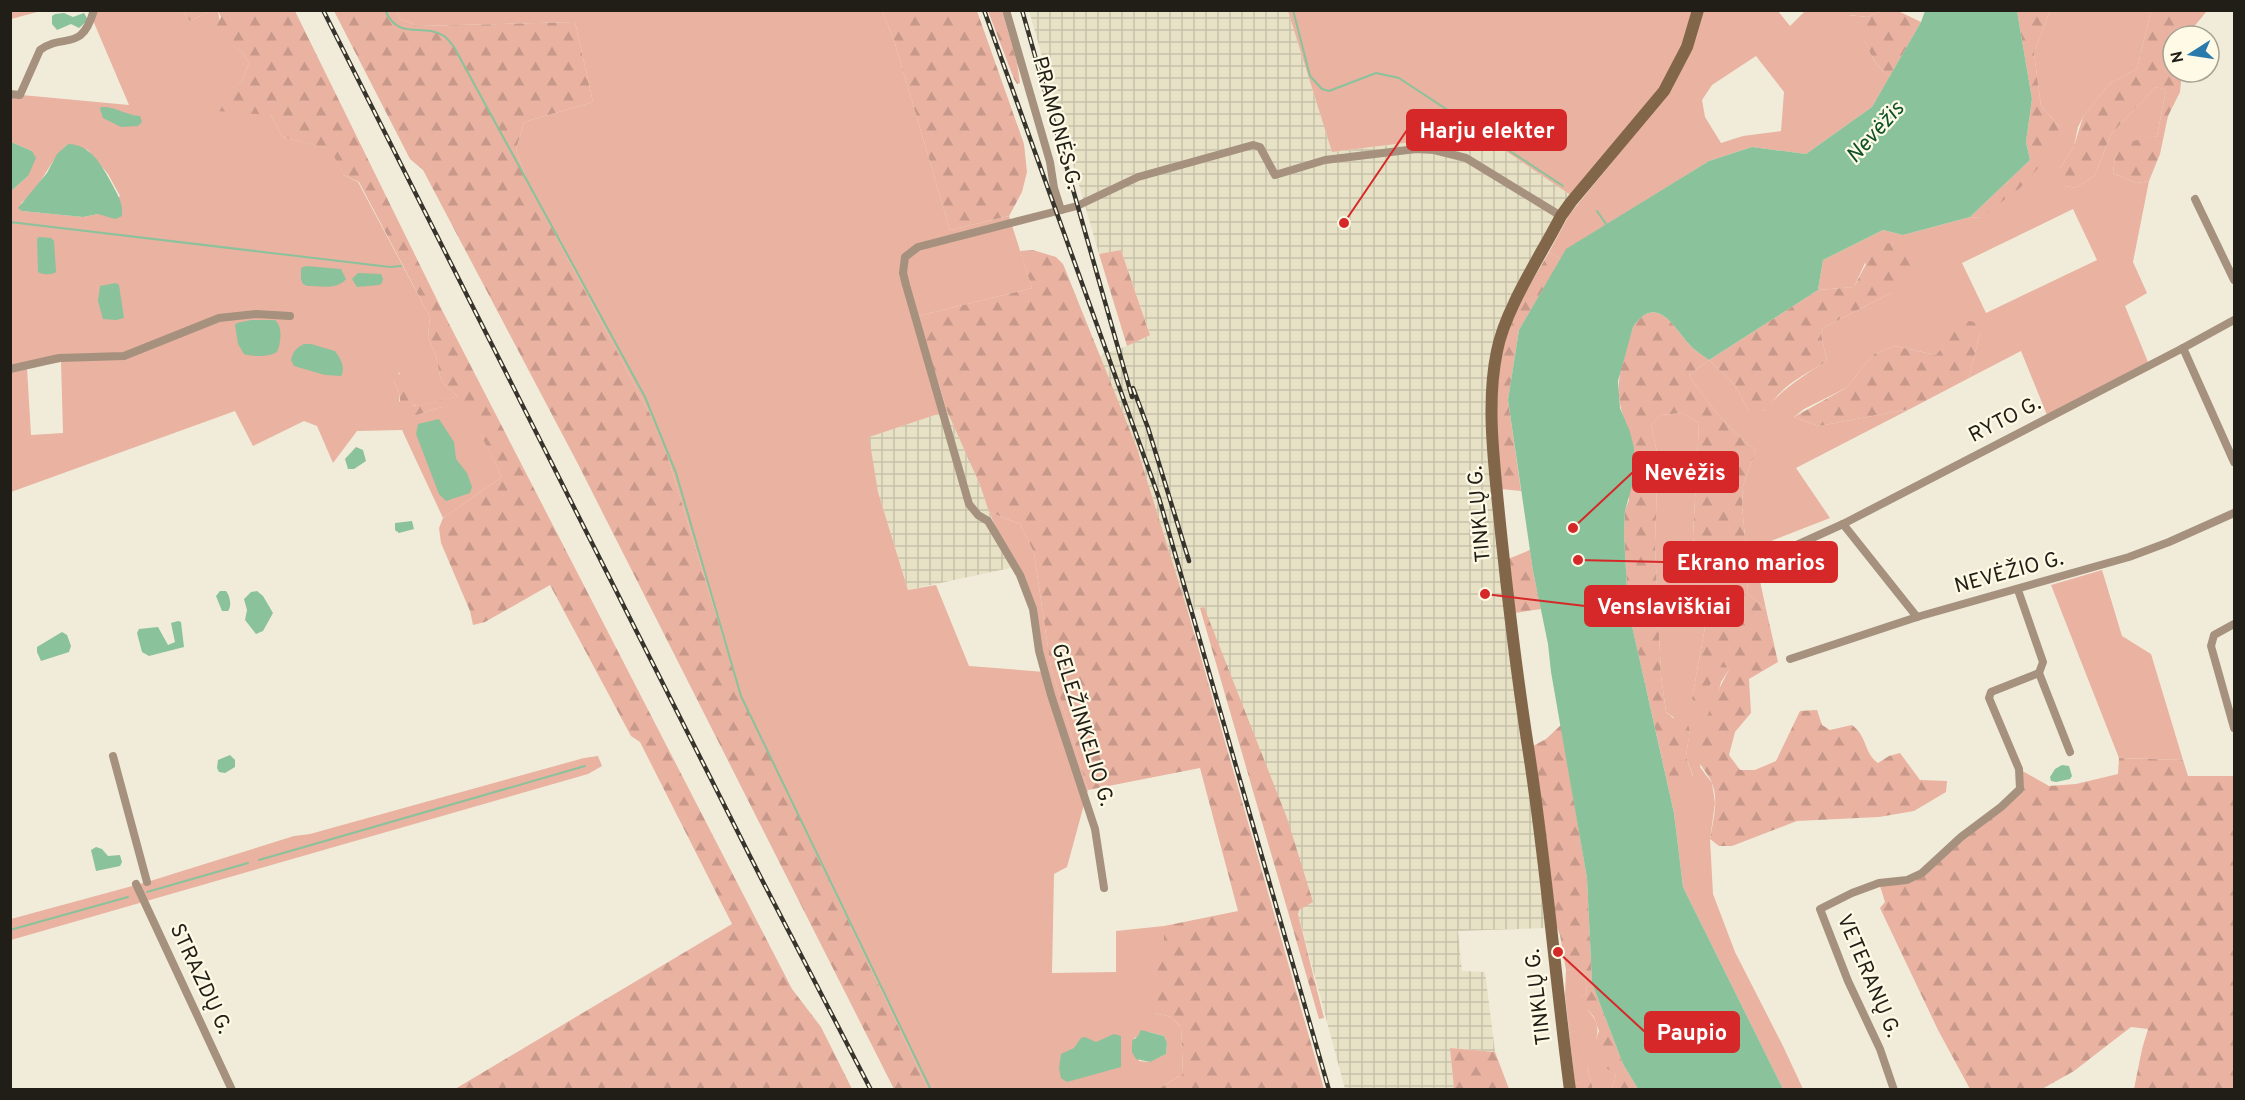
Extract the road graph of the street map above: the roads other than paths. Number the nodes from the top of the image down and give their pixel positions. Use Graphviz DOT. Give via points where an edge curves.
graph roads {
  1 [pos="94,10"];
  2 [pos="1006,10"];
  3 [pos="1698,10"];
  4 [pos="10,94"];
  5 [pos="2195,199"];
  6 [pos="1061,210"];
  7 [pos="1561,216"];
  8 [pos="903,273"];
  9 [pos="2235,280"];
  10 [pos="290,316"];
  11 [pos="2235,320"];
  12 [pos="2183,348"];
  13 [pos="10,369"];
  14 [pos="2235,462"];
  15 [pos="2235,513"];
  16 [pos="1843,524"];
  17 [pos="1790,548"];
  18 [pos="2018,590"];
  19 [pos="1917,617"];
  20 [pos="2235,624"];
  21 [pos="1790,659"];
  22 [pos="2039,673"];
  23 [pos="2235,728"];
  24 [pos="2070,752"];
  25 [pos="113,756"];
  26 [pos="147,882"];
  27 [pos="136,884"];
  28 [pos="1104,888"];
  29 [pos="232,1089"];
  30 [pos="1570,1089"];
  31 [pos="1894,1089"];
  1 -- 4 [label="street" via="80,37 40,50 20,94"];
  2 -- 6 [label="street, PRAMONĖS G."];
  3 -- 7 [label="main road, TINKLŲ G." via="1687,47 1664,91"];
  5 -- 9 [label="street"];
  6 -- 7 [label="street" via="1138,177 1253,145 1260,147 1275,175 1324,160 1416,148 1434,150 1466,158"];
  6 -- 8 [label="street, PRAMONĖS G." via="912,250 905,256"];
  7 -- 30 [label="main road, TINKLŲ G." via="1500,337 1492,411 1502,542"];
  8 -- 28 [label="street, GELEŽINKELIO G." via="969,504 988,521 1020,575 1033,609 1051,694 1095,829"];
  10 -- 13 [label="street" via="219,318 124,356 59,358"];
  11 -- 12 [label="street, RYTO G."];
  12 -- 14 [label="street"];
  12 -- 16 [label="street, RYTO G."];
  15 -- 18 [label="street, NEVĖŽIO G." via="2129,557"];
  16 -- 17 [label="street, RYTO G."];
  16 -- 19 [label="street"];
  18 -- 19 [label="street, NEVĖŽIO G."];
  18 -- 22 [label="street" via="2043,662"];
  19 -- 21 [label="street, NEVĖŽIO G."];
  20 -- 23 [label="street" via="2214,635 2211,646"];
  22 -- 24 [label="street"];
  22 -- 31 [label="street, VETERANŲ G." via="1991,692 1989,698 2019,769 2020,789 1922,873 1907,880 1879,883 1820,909"];
  25 -- 26 [label="street"];
  27 -- 29 [label="street, STRAZDŲ G."];
}
